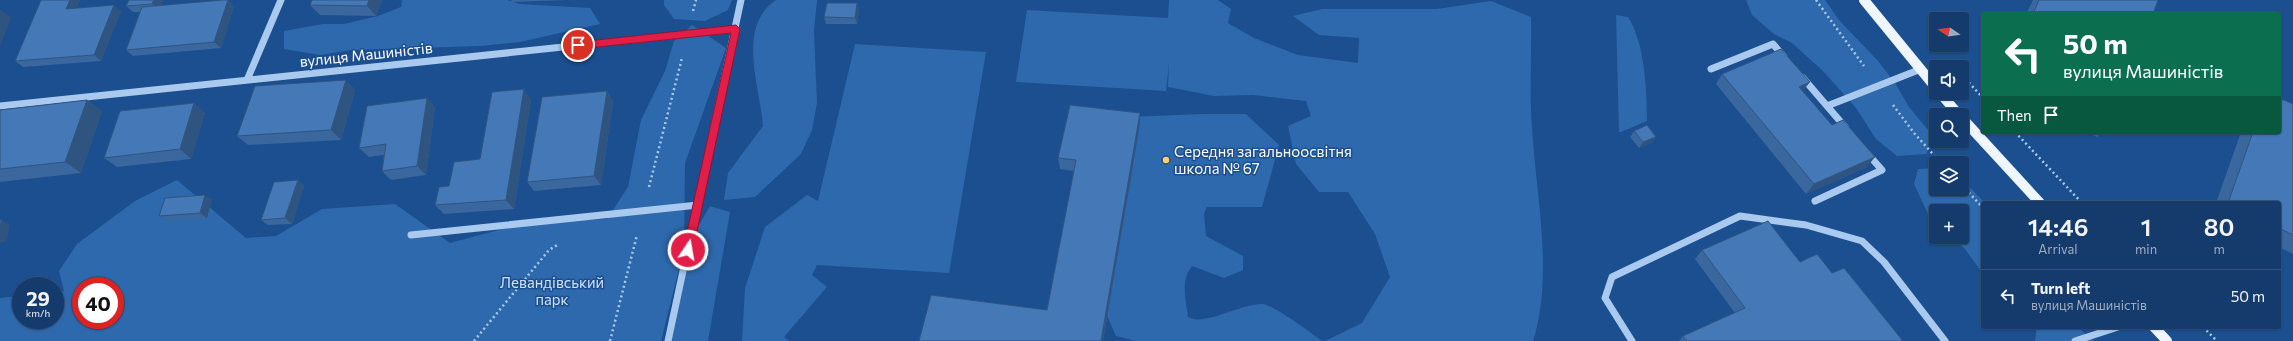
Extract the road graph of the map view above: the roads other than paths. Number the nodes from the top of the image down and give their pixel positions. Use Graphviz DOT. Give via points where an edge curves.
graph roads {
  1 [pos="281,0"];
  2 [pos="741,0"];
  3 [pos="1864,0"];
  4 [pos="736,29"];
  5 [pos="1788,61"];
  6 [pos="1711,69"];
  7 [pos="1921,69"];
  8 [pos="1797,72"];
  9 [pos="1929,79"];
  10 [pos="247,80"];
  11 [pos="1946,100"];
  12 [pos="0,106"];
  13 [pos="1827,106"];
  14 [pos="1953,108"];
  15 [pos="1969,126"];
  16 [pos="1852,135"];
  17 [pos="1862,147"];
  18 [pos="1815,201"];
  19 [pos="2038,201"];
  20 [pos="698,205"];
  21 [pos="411,235"];
  22 [pos="2112,329"];
  23 [pos="2156,329"];
  24 [pos="668,341"];
  25 [pos="1632,341"];
  26 [pos="1945,341"];
  27 [pos="2075,341"];
  28 [pos="2167,341"];
  1 -- 10 [label="street"];
  2 -- 4 [label="street"];
  3 -- 7 [label="main road"];
  4 -- 10 [label="street, вулиця Машиністів"];
  4 -- 20 [label="street"];
  5 -- 6 [label="street" via="1773,44"];
  7 -- 9 [label="main road"];
  7 -- 13 [label="street"];
  8 -- 13 [label="street"];
  10 -- 12 [label="street, вулиця Машиністів"];
  11 -- 14 [label="main road"];
  13 -- 16 [label="street"];
  15 -- 19 [label="main road"];
  17 -- 18 [label="street" via="1882,170"];
  20 -- 21 [label="street"];
  20 -- 24 [label="street"];
  22 -- 27 [label="street"];
  23 -- 28 [label="main road"];
  25 -- 26 [label="street" via="1605,298 1612,277 1740,216 1806,225 1862,241 1884,262"];
}
